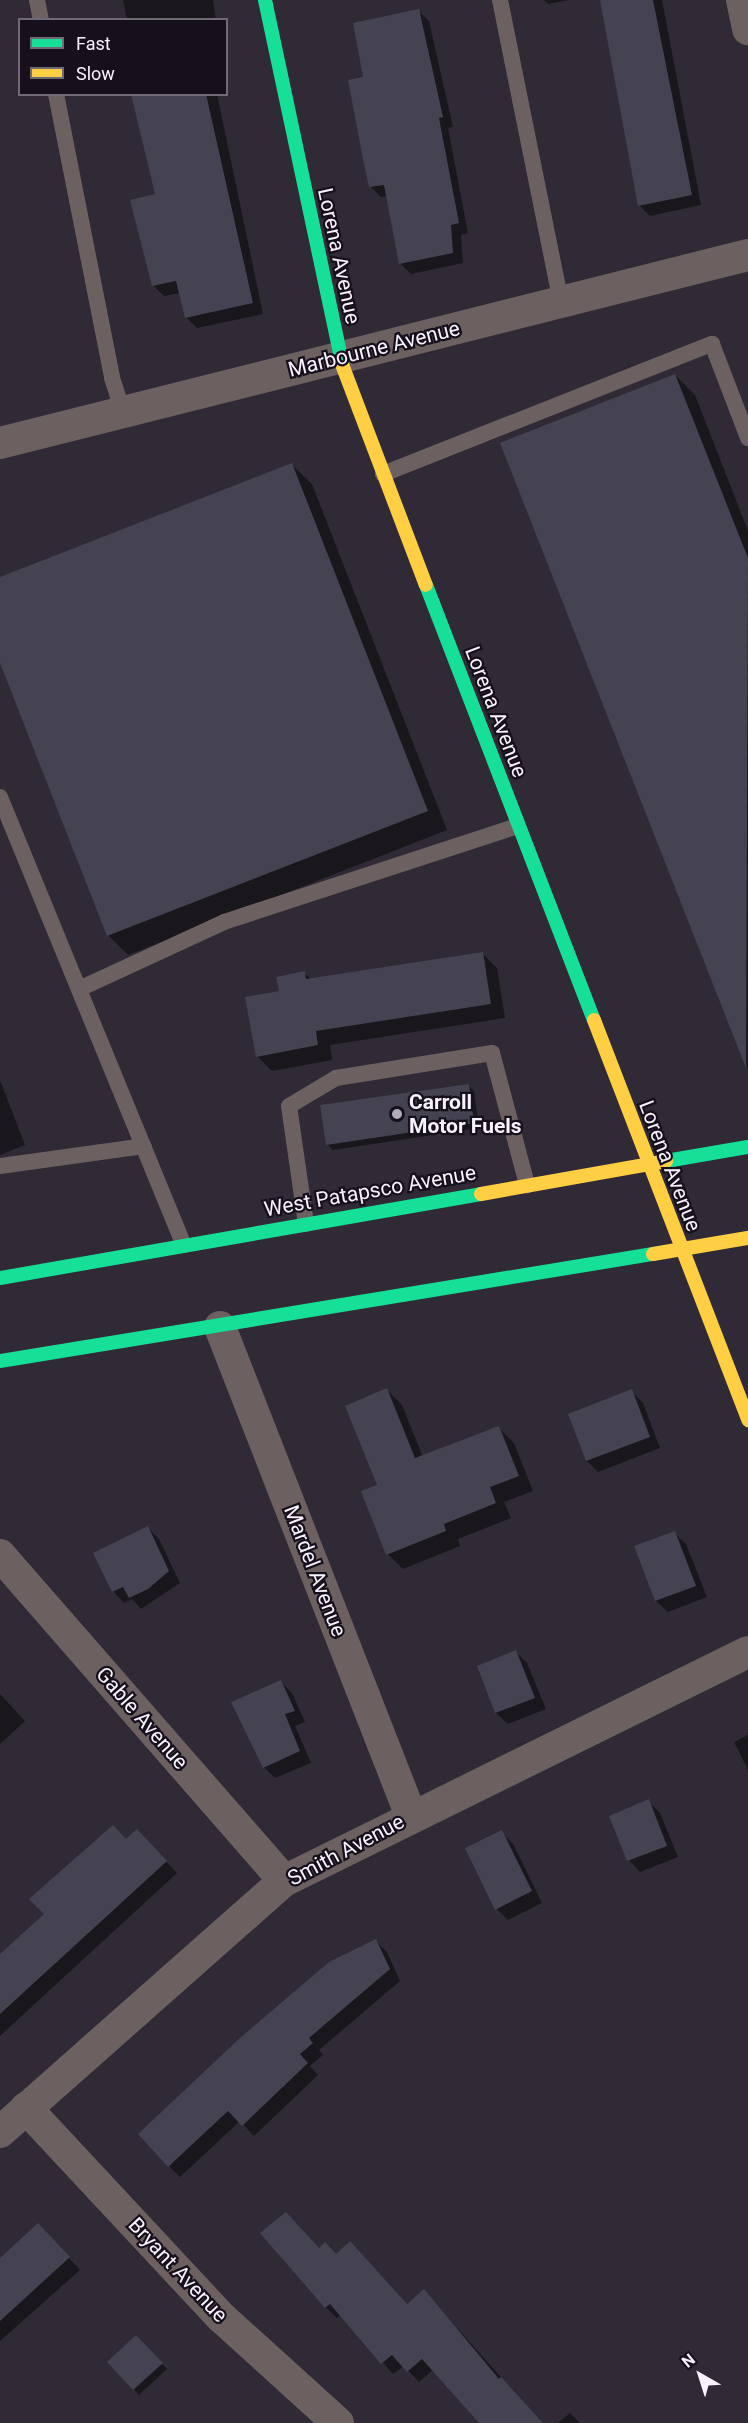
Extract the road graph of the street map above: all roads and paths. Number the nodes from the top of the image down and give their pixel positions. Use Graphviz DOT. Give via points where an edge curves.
graph roads {
  1 [pos="37,0"];
  2 [pos="266,0"];
  3 [pos="500,0"];
  4 [pos="742,0"];
  5 [pos="41,18"];
  6 [pos="748,29"];
  7 [pos="56,96"];
  8 [pos="748,255"];
  9 [pos="561,302"];
  10 [pos="339,358"];
  11 [pos="123,412"];
  12 [pos="748,438"];
  13 [pos="0,443"];
  14 [pos="383,474"];
  15 [pos="0,797"];
  16 [pos="517,826"];
  17 [pos="79,989"];
  18 [pos="144,1146"];
  19 [pos="748,1147"];
  20 [pos="646,1164"];
  21 [pos="0,1166"];
  22 [pos="527,1185"];
  23 [pos="306,1224"];
  24 [pos="748,1238"];
  25 [pos="184,1245"];
  26 [pos="680,1250"];
  27 [pos="0,1278"];
  28 [pos="220,1327"];
  29 [pos="0,1361"];
  30 [pos="748,1420"];
  31 [pos="0,1555"];
  32 [pos="748,1652"];
  33 [pos="411,1816"];
  34 [pos="284,1881"];
  35 [pos="26,2108"];
  36 [pos="0,2132"];
  37 [pos="339,2423"];
  1 -- 5 [label="lane"];
  2 -- 10 [label="main road, Lorena Avenue"];
  3 -- 9 [label="lane"];
  4 -- 6 [label="street"];
  7 -- 11 [label="lane" via="112,378"];
  8 -- 9 [label="street, Marbourne Avenue"];
  9 -- 10 [label="street, Marbourne Avenue"];
  10 -- 11 [label="street, Marbourne Avenue"];
  10 -- 14 [label="main road, Lorena Avenue"];
  11 -- 13 [label="street, Marbourne Avenue"];
  12 -- 14 [label="lane" via="712,344"];
  14 -- 16 [label="main road, Lorena Avenue"];
  15 -- 17 [label="lane"];
  16 -- 17 [label="lane" via="224,922"];
  16 -- 20 [label="main road, Lorena Avenue"];
  17 -- 18 [label="lane"];
  18 -- 21 [label="lane"];
  18 -- 25 [label="lane"];
  19 -- 20 [label="main road, West Patapsco Avenue"];
  20 -- 22 [label="main road, West Patapsco Avenue"];
  20 -- 26 [label="main road, Lorena Avenue"];
  22 -- 23 [label="main road, West Patapsco Avenue"];
  22 -- 23 [label="lane" via="492,1053 347,1076 336,1078 289,1106"];
  23 -- 25 [label="main road, West Patapsco Avenue"];
  24 -- 26 [label="main road"];
  25 -- 27 [label="main road, West Patapsco Avenue"];
  26 -- 28 [label="main road"];
  26 -- 30 [label="main road, Lorena Avenue"];
  28 -- 29 [label="main road"];
  28 -- 33 [label="street, Mardel Avenue"];
  31 -- 34 [label="street, Gable Avenue"];
  32 -- 33 [label="street, Smith Avenue"];
  33 -- 34 [label="street, Smith Avenue"];
  34 -- 35 [label="street, Smith Avenue"];
  35 -- 36 [label="street, Smith Avenue"];
  35 -- 37 [label="street, Bryant Avenue" via="221,2317"];
}
